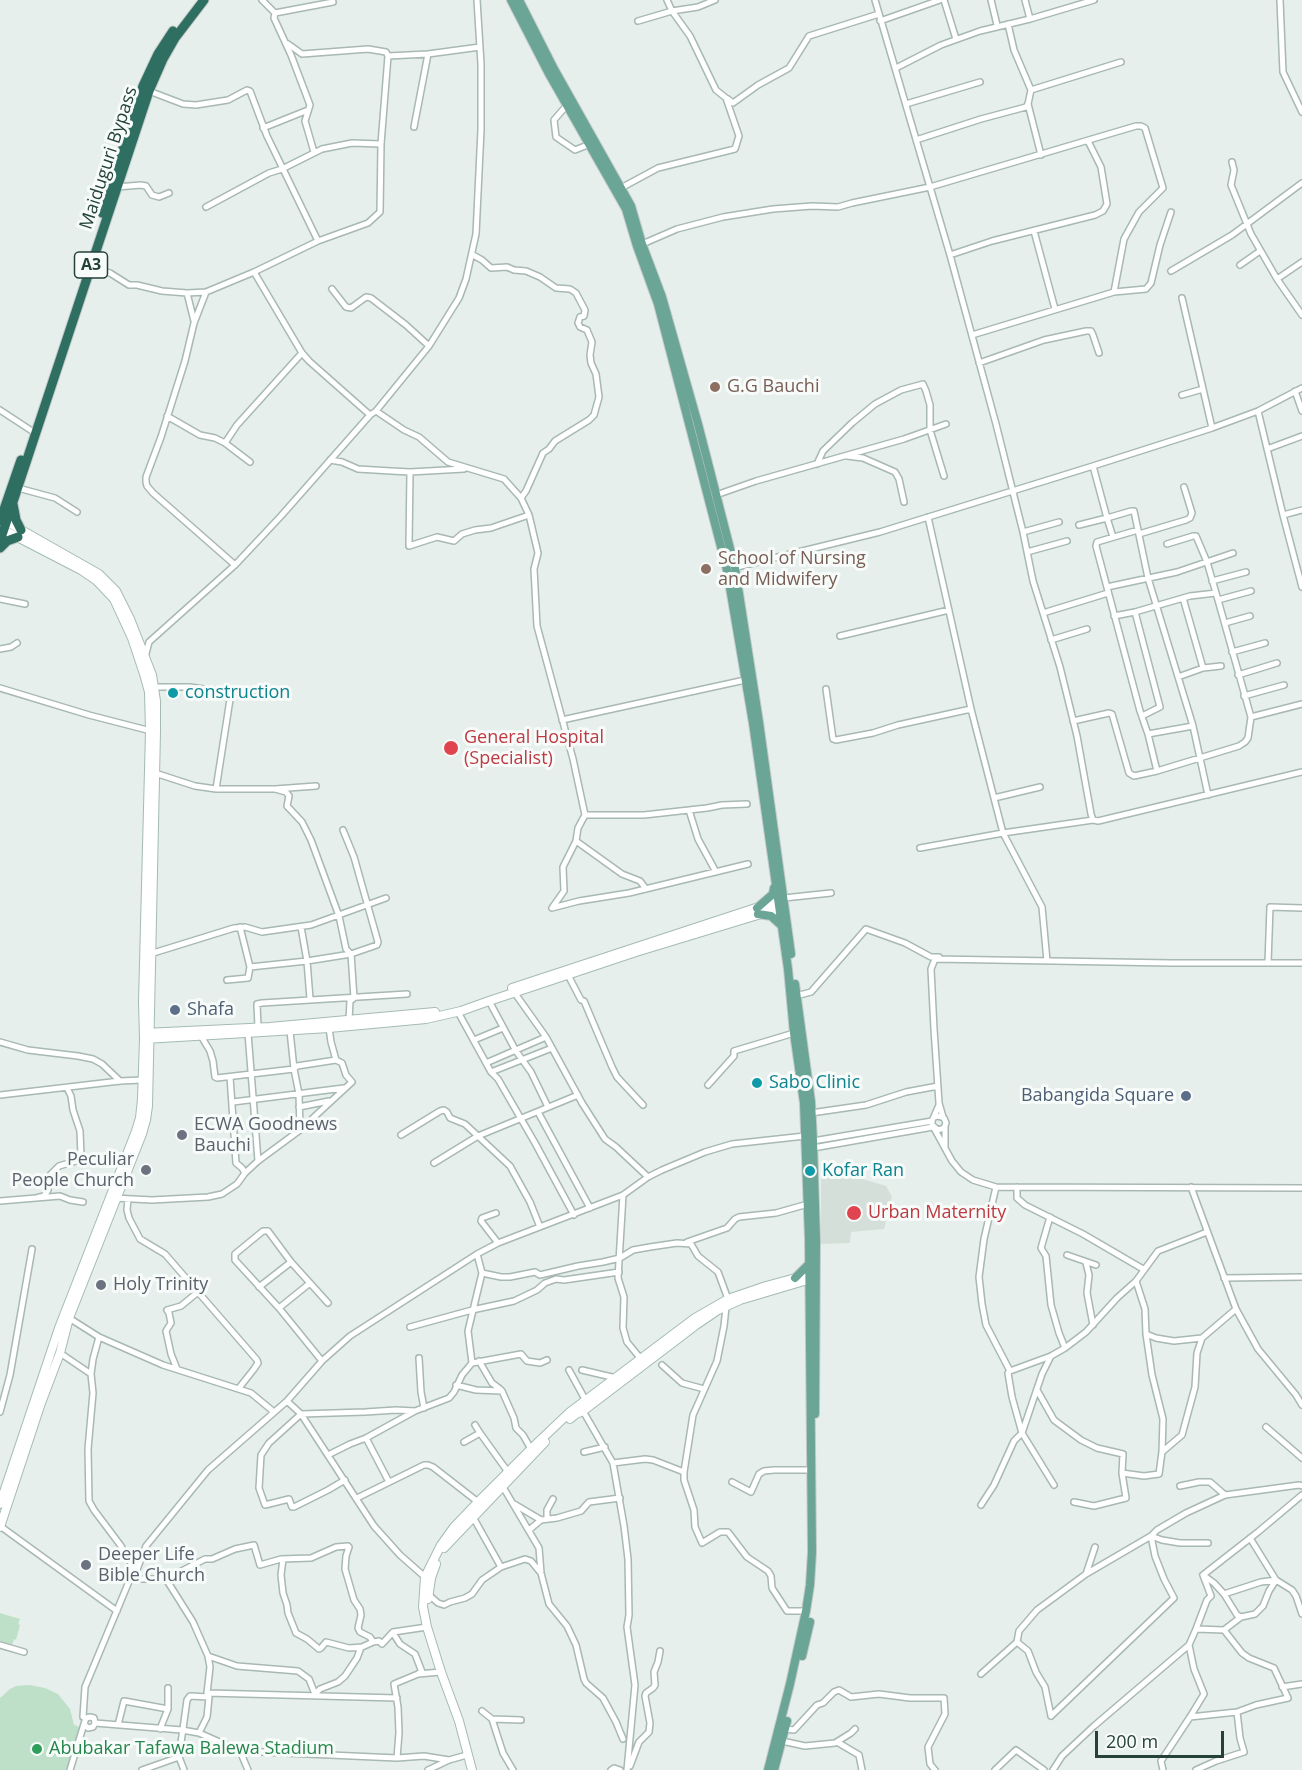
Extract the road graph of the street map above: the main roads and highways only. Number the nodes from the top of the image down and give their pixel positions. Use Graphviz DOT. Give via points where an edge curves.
graph roads {
  1 [pos="196,0"];
  2 [pos="204,0"];
  3 [pos="511,0"];
  4 [pos="519,0"];
  5 [pos="533,36"];
  6 [pos="121,162"];
  7 [pos="640,245"];
  8 [pos="33,432"];
  9 [pos="13,503"];
  10 [pos="2,524"];
  11 [pos="0,541"];
  12 [pos="0,548"];
  13 [pos="731,569"];
  14 [pos="760,750"];
  15 [pos="775,885"];
  16 [pos="782,902"];
  17 [pos="782,926"];
  18 [pos="810,1142"];
  19 [pos="809,1263"];
  20 [pos="812,1276"];
  21 [pos="809,1298"];
  22 [pos="768,1770"];
  23 [pos="774,1770"];
  1 -- 6 [label="highway, Maiduguri Bypass / A3" via="158,54 143,86"];
  2 -- 6 [label="highway, Maiduguri Bypass / A3" via="163,59"];
  3 -- 5 [label="main road"];
  4 -- 5 [label="main road"];
  5 -- 7 [label="main road" via="626,209"];
  5 -- 7 [label="main road" via="631,206"];
  6 -- 8 [label="highway, Maiduguri Bypass / A3"];
  6 -- 8 [label="highway, Maiduguri Bypass / A3" via="117,187"];
  7 -- 13 [label="main road"];
  7 -- 13 [label="main road" via="662,297 698,424"];
  8 -- 9 [label="highway, Maiduguri Bypass / A3"];
  8 -- 10 [label="highway, Maiduguri Bypass / A3"];
  9 -- 10 [label="highway, Maiduguri Bypass / A3"];
  9 -- 12 [label="highway" via="20,533"];
  10 -- 11 [label="highway, Maiduguri Bypass / A3"];
  13 -- 14 [label="main road"];
  13 -- 14 [label="main road" via="745,680"];
  14 -- 15 [label="main road"];
  14 -- 16 [label="main road"];
  15 -- 16 [label="main road"];
  15 -- 17 [label="main road" via="758,911"];
  16 -- 17 [label="main road"];
  16 -- 18 [label="main road" via="811,1113"];
  17 -- 18 [label="main road"];
  18 -- 19 [label="main road"];
  18 -- 20 [label="main road" via="816,1239"];
  19 -- 20 [label="main road"];
  19 -- 21 [label="main road" via="796,1281"];
  20 -- 21 [label="main road"];
  20 -- 23 [label="main road" via="815,1587 808,1635"];
  21 -- 22 [label="main road" via="810,1585"];
}
